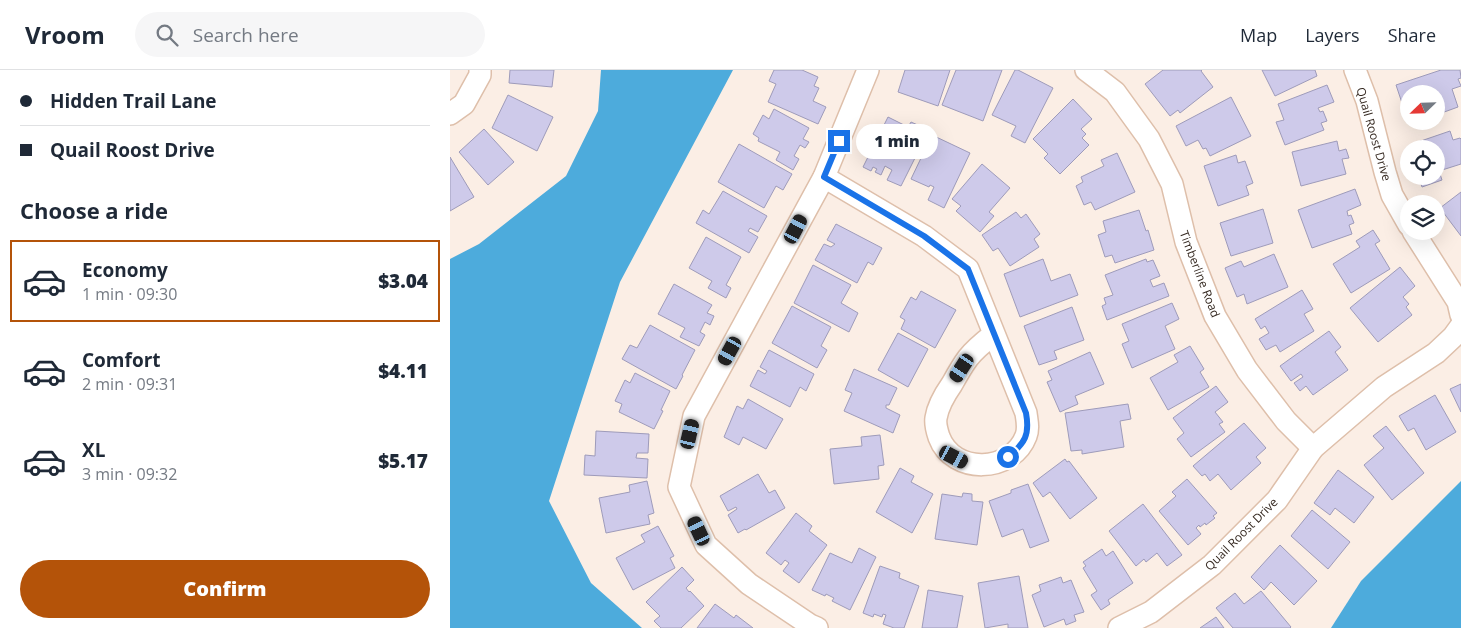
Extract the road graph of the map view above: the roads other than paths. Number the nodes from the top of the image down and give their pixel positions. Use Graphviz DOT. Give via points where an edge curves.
graph roads {
  1 [pos="480,70"];
  2 [pos="868,70"];
  3 [pos="1086,70"];
  4 [pos="1354,70"];
  5 [pos="450,114"];
  6 [pos="824,177"];
  7 [pos="1400,209"];
  8 [pos="1419,240"];
  9 [pos="1461,315"];
  10 [pos="1461,326"];
  11 [pos="994,334"];
  12 [pos="1312,448"];
  13 [pos="817,628"];
  14 [pos="1119,628"];
  1 -- 5 [label="street" via="464,104"];
  2 -- 6 [label="street"];
  3 -- 12 [label="street, Timberline Road" via="1115,92 1149,139 1172,184 1186,242 1215,316 1247,370 1286,421"];
  4 -- 7 [label="street, Quail Roost Drive" via="1367,101 1384,172"];
  6 -- 11 [label="street" via="924,236 968,269"];
  6 -- 13 [label="street" via="694,416 679,487 706,546 749,584"];
  8 -- 9 [label="street" via="1458,302"];
  10 -- 12 [label="street, Quail Roost Drive" via="1436,353 1384,387"];
  11 -- 11 [label="street" via="1026,413 1027,435 1020,447 1008,457 978,465 964,462 946,450 936,428 936,418 942,399 968,358"];
  12 -- 14 [label="street, Quail Roost Drive" via="1277,500 1212,565 1151,612"];
}
